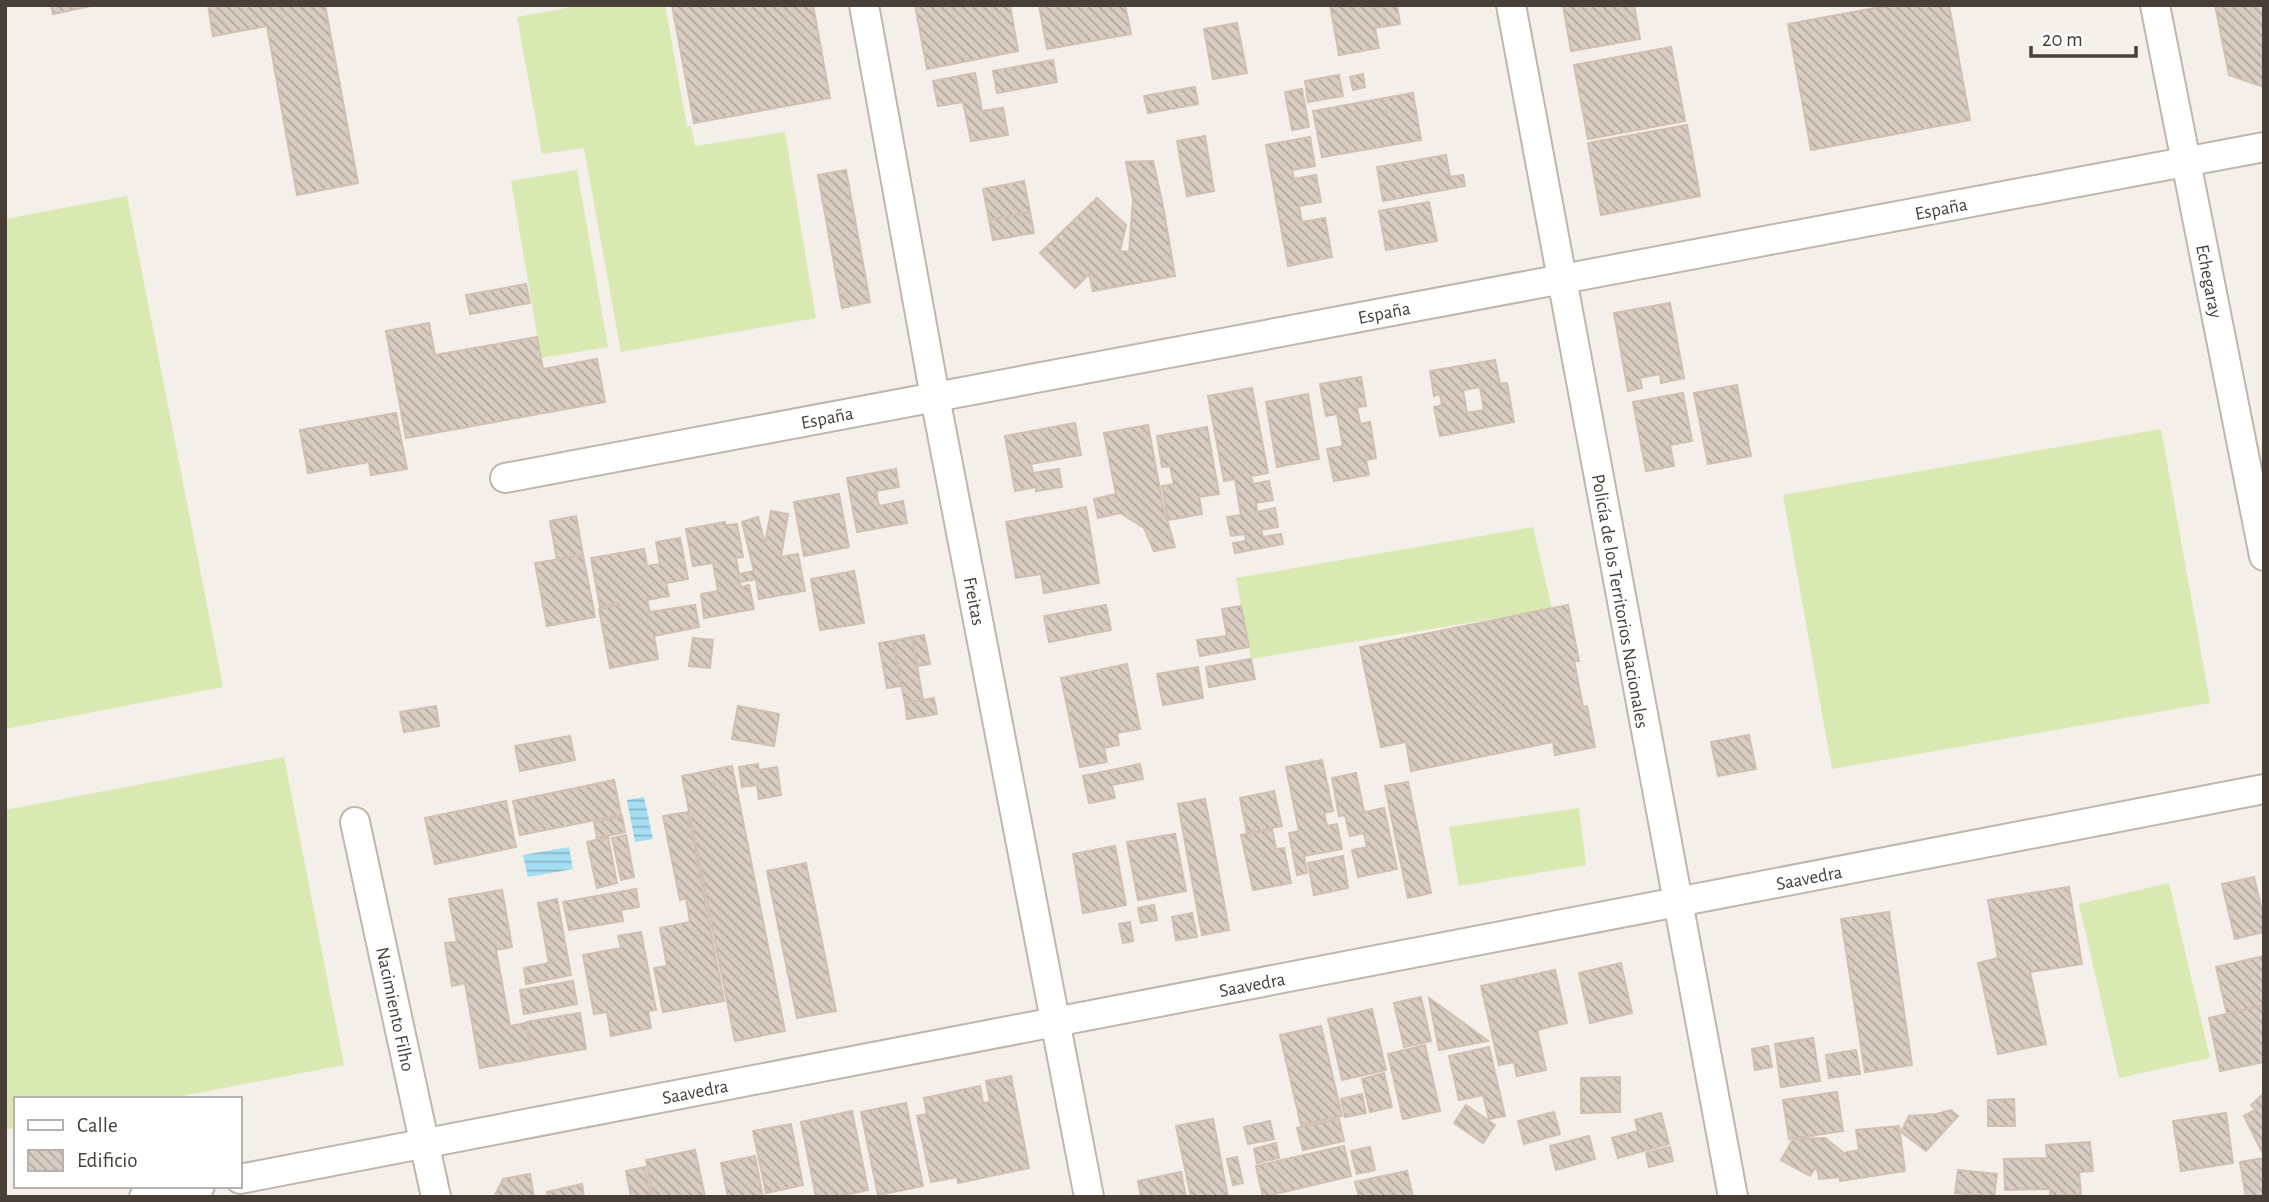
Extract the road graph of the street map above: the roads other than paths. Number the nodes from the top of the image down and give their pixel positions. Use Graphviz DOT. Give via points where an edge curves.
graph roads {
  1 [pos="864,5"];
  2 [pos="1511,5"];
  3 [pos="2155,5"];
  4 [pos="2264,147"];
  5 [pos="2186,162"];
  6 [pos="1561,279"];
  7 [pos="935,397"];
  8 [pos="505,478"];
  9 [pos="2264,556"];
  10 [pos="2264,789"];
  11 [pos="355,822"];
  12 [pos="1676,902"];
  13 [pos="1056,1022"];
  14 [pos="426,1143"];
  15 [pos="242,1179"];
  16 [pos="190,1188"];
  17 [pos="144,1197"];
  18 [pos="436,1197"];
  19 [pos="1089,1197"];
  20 [pos="1733,1197"];
  1 -- 7 [label="street, Freitas"];
  2 -- 6 [label="street, Policía de los Territorios Nacionales"];
  3 -- 5 [label="street, Echegaray"];
  4 -- 5 [label="street, España"];
  5 -- 6 [label="street, España"];
  5 -- 9 [label="street, Echegaray"];
  6 -- 7 [label="street, España"];
  6 -- 12 [label="street, Policía de los Territorios Nacionales"];
  7 -- 8 [label="street, España"];
  7 -- 13 [label="street, Freitas"];
  10 -- 12 [label="street, Saavedra"];
  11 -- 14 [label="street, Nacimiento Filho"];
  12 -- 13 [label="street, Saavedra"];
  12 -- 20 [label="street, Policía de los Territorios Nacionales"];
  13 -- 14 [label="street, Saavedra"];
  13 -- 19 [label="street, Freitas"];
  14 -- 15 [label="street, Saavedra"];
  14 -- 18 [label="street, Nacimiento Filho"];
  16 -- 17 [label="street"];
}
